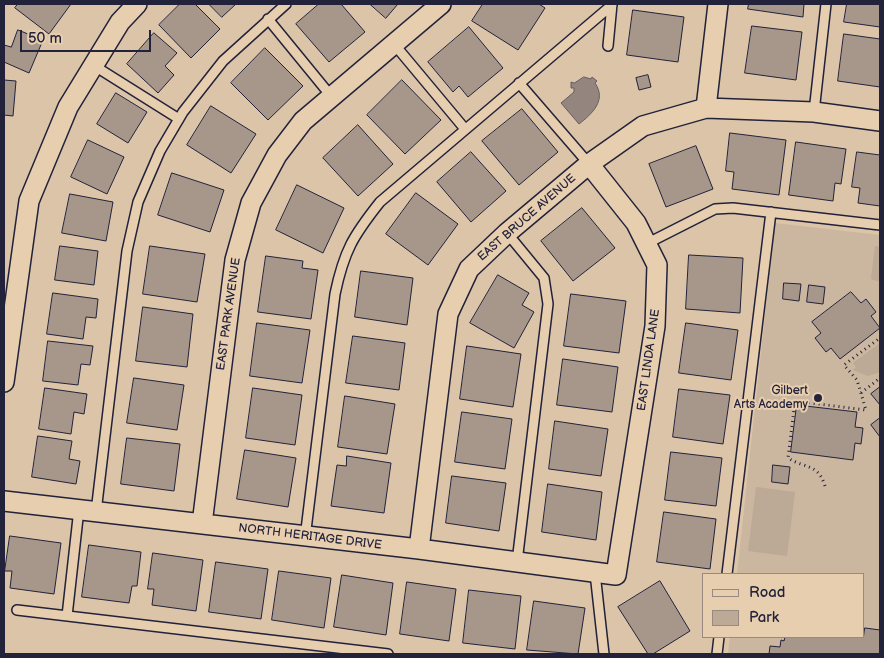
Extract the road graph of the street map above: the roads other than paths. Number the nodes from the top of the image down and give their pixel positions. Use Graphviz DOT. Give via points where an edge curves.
graph roads {
  1 [pos="137,4"];
  2 [pos="286,4"];
  3 [pos="441,4"];
  4 [pos="612,4"];
  5 [pos="718,4"];
  6 [pos="826,4"];
  7 [pos="268,20"];
  8 [pos="394,44"];
  9 [pos="608,46"];
  10 [pos="93,65"];
  11 [pos="519,83"];
  12 [pos="330,96"];
  13 [pos="706,108"];
  14 [pos="814,112"];
  15 [pos="179,119"];
  16 [pos="880,122"];
  17 [pos="465,129"];
  18 [pos="589,164"];
  19 [pos="772,212"];
  20 [pos="880,225"];
  21 [pos="507,233"];
  22 [pos="646,244"];
  23 [pos="4,382"];
  24 [pos="4,501"];
  25 [pos="87,511"];
  26 [pos="202,524"];
  27 [pos="305,538"];
  28 [pos="419,549"];
  29 [pos="517,562"];
  30 [pos="595,573"];
  31 [pos="727,573"];
  32 [pos="616,575"];
  33 [pos="17,610"];
  34 [pos="67,616"];
  35 [pos="719,638"];
  36 [pos="388,654"];
  37 [pos="604,654"];
  38 [pos="717,654"];
  1 -- 10 [label="street" via="120,22"];
  2 -- 7 [label="lane"];
  3 -- 8 [label="street, EAST PARK AVENUE"];
  4 -- 9 [label="lane"];
  4 -- 11 [label="lane"];
  5 -- 13 [label="street"];
  6 -- 14 [label="lane"];
  7 -- 12 [label="lane"];
  7 -- 15 [label="lane" via="223,61"];
  8 -- 12 [label="street, EAST PARK AVENUE"];
  8 -- 17 [label="lane"];
  10 -- 15 [label="lane"];
  10 -- 23 [label="street" via="68,107 29,201"];
  11 -- 17 [label="lane"];
  11 -- 18 [label="lane"];
  12 -- 26 [label="street, EAST PARK AVENUE" via="303,121 277,156 251,202 235,260"];
  13 -- 14 [label="street, EAST BRUCE AVENUE"];
  13 -- 18 [label="street, EAST BRUCE AVENUE" via="643,126"];
  14 -- 16 [label="street, EAST BRUCE AVENUE"];
  15 -- 25 [label="lane" via="160,151 138,202 127,250"];
  17 -- 27 [label="lane" via="380,202 355,233 341,265"];
  18 -- 21 [label="street, EAST BRUCE AVENUE"];
  18 -- 22 [label="street, EAST LINDA LANE" via="636,223"];
  19 -- 20 [label="lane"];
  19 -- 22 [label="lane" via="733,208 715,210"];
  19 -- 31 [label="lane"];
  21 -- 28 [label="street, EAST BRUCE AVENUE" via="469,269 448,314"];
  21 -- 29 [label="lane" via="544,278 548,304"];
  22 -- 32 [label="street, EAST LINDA LANE" via="657,265 655,326"];
  24 -- 25 [label="street, NORTH HERITAGE DRIVE"];
  25 -- 26 [label="street, NORTH HERITAGE DRIVE"];
  25 -- 34 [label="lane"];
  26 -- 27 [label="street, NORTH HERITAGE DRIVE"];
  27 -- 28 [label="street, NORTH HERITAGE DRIVE"];
  28 -- 29 [label="street, NORTH HERITAGE DRIVE"];
  29 -- 30 [label="street, NORTH HERITAGE DRIVE"];
  30 -- 32 [label="street, NORTH HERITAGE DRIVE"];
  30 -- 37 [label="lane"];
  33 -- 34 [label="lane"];
  34 -- 36 [label="lane"];
  35 -- 38 [label="lane"];
}
